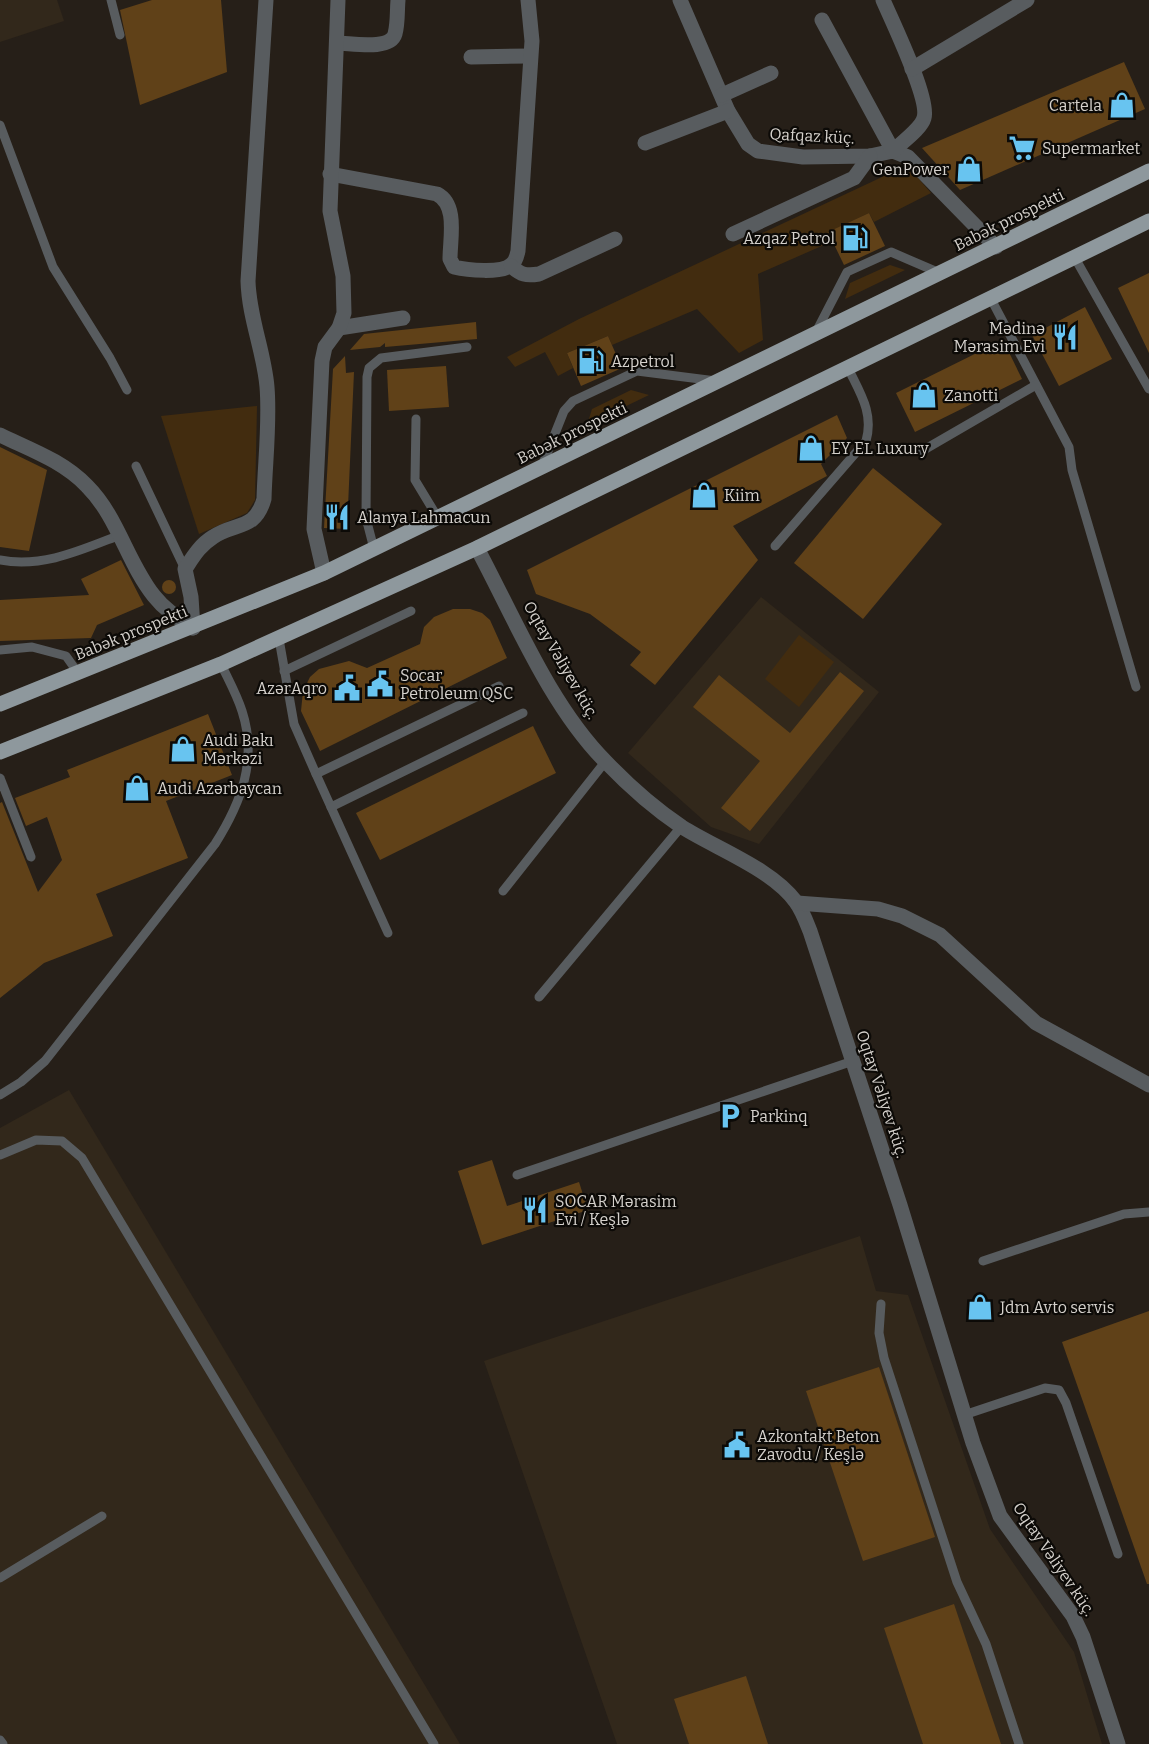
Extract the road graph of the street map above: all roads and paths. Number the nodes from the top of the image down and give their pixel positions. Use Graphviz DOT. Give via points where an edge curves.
graph roads {
  1 [pos="111,0"];
  2 [pos="266,0"];
  3 [pos="338,0"];
  4 [pos="398,0"];
  5 [pos="528,0"];
  6 [pos="680,0"];
  7 [pos="884,0"];
  8 [pos="1027,0"];
  9 [pos="822,20"];
  10 [pos="120,35"];
  11 [pos="337,43"];
  12 [pos="530,56"];
  13 [pos="471,57"];
  14 [pos="912,69"];
  15 [pos="771,73"];
  16 [pos="722,95"];
  17 [pos="728,111"];
  18 [pos="0,124"];
  19 [pos="645,143"];
  20 [pos="893,151"];
  21 [pos="870,156"];
  22 [pos="1149,171"];
  23 [pos="330,174"];
  24 [pos="1149,221"];
  25 [pos="733,234"];
  26 [pos="615,238"];
  27 [pos="996,247"];
  28 [pos="1075,258"];
  29 [pos="511,266"];
  30 [pos="942,274"];
  31 [pos="991,299"];
  32 [pos="403,318"];
  33 [pos="339,328"];
  34 [pos="815,334"];
  35 [pos="467,347"];
  36 [pos="848,368"];
  37 [pos="718,381"];
  38 [pos="1036,386"];
  39 [pos="1149,389"];
  40 [pos="127,390"];
  41 [pos="416,419"];
  42 [pos="0,435"];
  43 [pos="922,451"];
  44 [pos="136,466"];
  45 [pos="541,468"];
  46 [pos="438,518"];
  47 [pos="120,535"];
  48 [pos="775,546"];
  49 [pos="477,548"];
  50 [pos="374,549"];
  51 [pos="0,560"];
  52 [pos="185,569"];
  53 [pos="324,573"];
  54 [pos="411,611"];
  55 [pos="193,628"];
  56 [pos="279,639"];
  57 [pos="0,650"];
  58 [pos="221,664"];
  59 [pos="284,671"];
  60 [pos="78,673"];
  61 [pos="499,686"];
  62 [pos="1136,687"];
  63 [pos="0,704"];
  64 [pos="524,713"];
  65 [pos="0,715"];
  66 [pos="31,739"];
  67 [pos="0,742"];
  68 [pos="0,752"];
  69 [pos="605,762"];
  70 [pos="315,774"];
  71 [pos="0,778"];
  72 [pos="332,807"];
  73 [pos="681,826"];
  74 [pos="31,857"];
  75 [pos="503,891"];
  76 [pos="797,903"];
  77 [pos="388,933"];
  78 [pos="539,997"];
  79 [pos="853,1061"];
  80 [pos="1149,1085"];
  81 [pos="0,1095"];
  82 [pos="0,1155"];
  83 [pos="517,1175"];
  84 [pos="1149,1212"];
  85 [pos="983,1261"];
  86 [pos="881,1304"];
  87 [pos="964,1415"];
  88 [pos="102,1516"];
  89 [pos="1118,1554"];
  90 [pos="0,1578"];
  91 [pos="0,1740"];
  92 [pos="3,1744"];
  93 [pos="434,1744"];
  94 [pos="1019,1744"];
  95 [pos="1118,1744"];
  1 -- 10 [label="lane"];
  2 -- 52 [label="street" via="248,281 249,304 267,389 264,499 260,512 250,522 214,536"];
  3 -- 11 [label="street"];
  4 -- 11 [label="street" via="391,40 382,44"];
  5 -- 12 [label="street"];
  6 -- 16 [label="street, Qafqaz küç."];
  7 -- 14 [label="street"];
  8 -- 14 [label="street"];
  9 -- 20 [label="street"];
  11 -- 23 [label="street"];
  12 -- 13 [label="street"];
  12 -- 29 [label="street" via="518,251"];
  14 -- 20 [label="street" via="926,112 924,121"];
  15 -- 16 [label="street"];
  16 -- 17 [label="street, Qafqaz küç."];
  17 -- 19 [label="street"];
  17 -- 21 [label="street, Qafqaz küç." via="748,144 758,151 803,157"];
  18 -- 40 [label="lane" via="53,267"];
  20 -- 21 [label="street, Qafqaz küç."];
  20 -- 27 [label="street" via="920,166"];
  21 -- 25 [label="street" via="854,178"];
  22 -- 27 [label="main road, Babək prospekti"];
  23 -- 29 [label="street" via="446,199 453,267 464,270"];
  23 -- 33 [label="street" via="330,211 345,294"];
  24 -- 28 [label="main road"];
  26 -- 29 [label="street" via="539,274 520,274"];
  27 -- 30 [label="main road, Babək prospekti"];
  28 -- 31 [label="main road"];
  28 -- 39 [label="lane"];
  30 -- 34 [label="main road, Babək prospekti"];
  30 -- 34 [label="lane" via="891,252 847,272"];
  31 -- 36 [label="main road"];
  31 -- 38 [label="lane"];
  32 -- 33 [label="street"];
  33 -- 53 [label="street" via="325,347 322,361 314,529"];
  34 -- 37 [label="main road, Babək prospekti"];
  35 -- 50 [label="lane" via="381,358 369,368 366,518"];
  36 -- 48 [label="lane" via="869,412 871,425 866,441"];
  36 -- 49 [label="main road"];
  37 -- 45 [label="main road, Babək prospekti"];
  37 -- 45 [label="lane" via="637,371 573,401 564,411"];
  38 -- 43 [label="lane"];
  38 -- 62 [label="lane" via="1069,447 1072,470"];
  41 -- 46 [label="lane" via="415,480"];
  42 -- 47 [label="street" via="64,466 88,487"];
  44 -- 52 [label="lane"];
  45 -- 46 [label="main road, Babək prospekti"];
  46 -- 50 [label="main road, Babək prospekti"];
  47 -- 51 [label="lane" via="43,562"];
  47 -- 55 [label="street" via="153,595 168,612"];
  49 -- 56 [label="main road"];
  49 -- 69 [label="street, Oqtay Vəliyev küç." via="562,705"];
  50 -- 53 [label="main road, Babək prospekti"];
  52 -- 55 [label="street"];
  53 -- 55 [label="main road, Babək prospekti"];
  54 -- 59 [label="lane"];
  55 -- 60 [label="main road, Babək prospekti"];
  56 -- 58 [label="main road"];
  56 -- 59 [label="lane"];
  57 -- 60 [label="lane" via="32,647 66,656"];
  58 -- 66 [label="main road"];
  58 -- 81 [label="lane" via="242,710 248,735 240,800 215,844 73,1027 33,1073"];
  59 -- 70 [label="lane" via="299,739"];
  60 -- 63 [label="main road, Babək prospekti"];
  60 -- 65 [label="main road"];
  61 -- 70 [label="lane"];
  64 -- 72 [label="lane"];
  66 -- 67 [label="main road"];
  66 -- 68 [label="main road"];
  69 -- 73 [label="street, Oqtay Vəliyev küç."];
  69 -- 75 [label="lane"];
  70 -- 72 [label="lane"];
  71 -- 74 [label="lane"];
  72 -- 77 [label="lane"];
  73 -- 76 [label="street, Oqtay Vəliyev küç." via="763,874"];
  73 -- 78 [label="lane"];
  76 -- 79 [label="street, Oqtay Vəliyev küç."];
  76 -- 80 [label="street" via="878,909 940,935 1036,1023"];
  79 -- 83 [label="lane"];
  79 -- 87 [label="street, Oqtay Vəliyev küç."];
  82 -- 93 [label="lane" via="36,1140 62,1141 82,1158"];
  84 -- 85 [label="lane" via="1124,1214"];
  86 -- 94 [label="lane" via="879,1333 884,1358 957,1582 986,1644"];
  87 -- 89 [label="lane" via="1044,1388 1059,1390"];
  87 -- 95 [label="street, Oqtay Vəliyev küç." via="1000,1516 1067,1607 1083,1637"];
  88 -- 90 [label="lane"];
  91 -- 92 [label="lane"];
}
